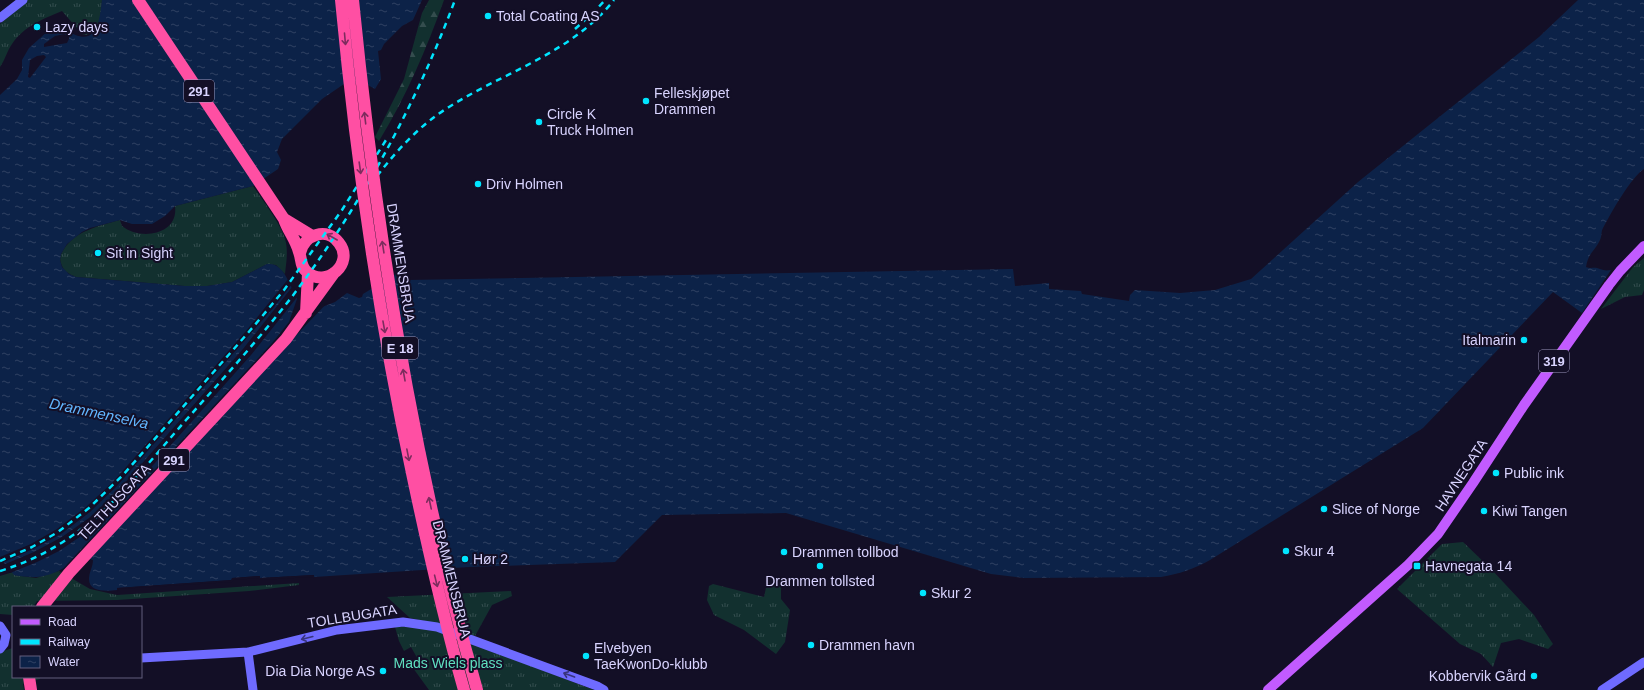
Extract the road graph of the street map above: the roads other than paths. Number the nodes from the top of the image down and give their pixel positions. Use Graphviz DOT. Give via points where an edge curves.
graph roads {
  1 [pos="23,0"];
  2 [pos="138,0"];
  3 [pos="341,0"];
  4 [pos="353,0"];
  5 [pos="0,18"];
  6 [pos="284,219"];
  7 [pos="312,236"];
  8 [pos="1644,246"];
  9 [pos="300,253"];
  10 [pos="308,273"];
  11 [pos="334,274"];
  12 [pos="306,313"];
  13 [pos="43,606"];
  14 [pos="2,628"];
  15 [pos="12,634"];
  16 [pos="6,646"];
  17 [pos="248,652"];
  18 [pos="142,658"];
  19 [pos="1644,662"];
  20 [pos="253,690"];
  21 [pos="464,690"];
  22 [pos="477,690"];
  23 [pos="604,690"];
  24 [pos="1268,690"];
  25 [pos="1602,690"];
  1 -- 5 [label="main road"];
  2 -- 6 [label="highway, 291"];
  3 -- 21 [label="highway, DRAMMENSBRUA / E 18, one-way, bridge" via="357,146 386,342 420,513"];
  22 -- 4 [label="highway, DRAMMENSBRUA / E 18, one-way, bridge" via="442,554 409,401 374,183"];
  6 -- 7 [label="highway, 291"];
  6 -- 9 [label="highway, 291"];
  7 -- 9 [label="highway" via="304,243"];
  11 -- 7 [label="highway, 291, one-way" via="340,268 343,259 342,246 336,238 327,234"];
  8 -- 24 [label="main road, HAVNEGATA / 319" via="1609,285 1528,399 1438,534 1408,565"];
  9 -- 10 [label="highway, 291" via="300,262"];
  10 -- 11 [label="highway" via="321,278"];
  10 -- 12 [label="highway, 291"];
  11 -- 12 [label="highway, TELTHUSGATA / 291"];
  12 -- 13 [label="highway, TELTHUSGATA / 291" via="286,339 69,573"];
  14 -- 15 [label="main road"];
  14 -- 16 [label="main road" via="6,635"];
  17 -- 18 [label="main road, TOLLBUGATA"];
  17 -- 20 [label="main road"];
  23 -- 17 [label="main road, TOLLBUGATA, one-way" via="438,626 403,622 337,630"];
  19 -- 25 [label="main road"];
}
